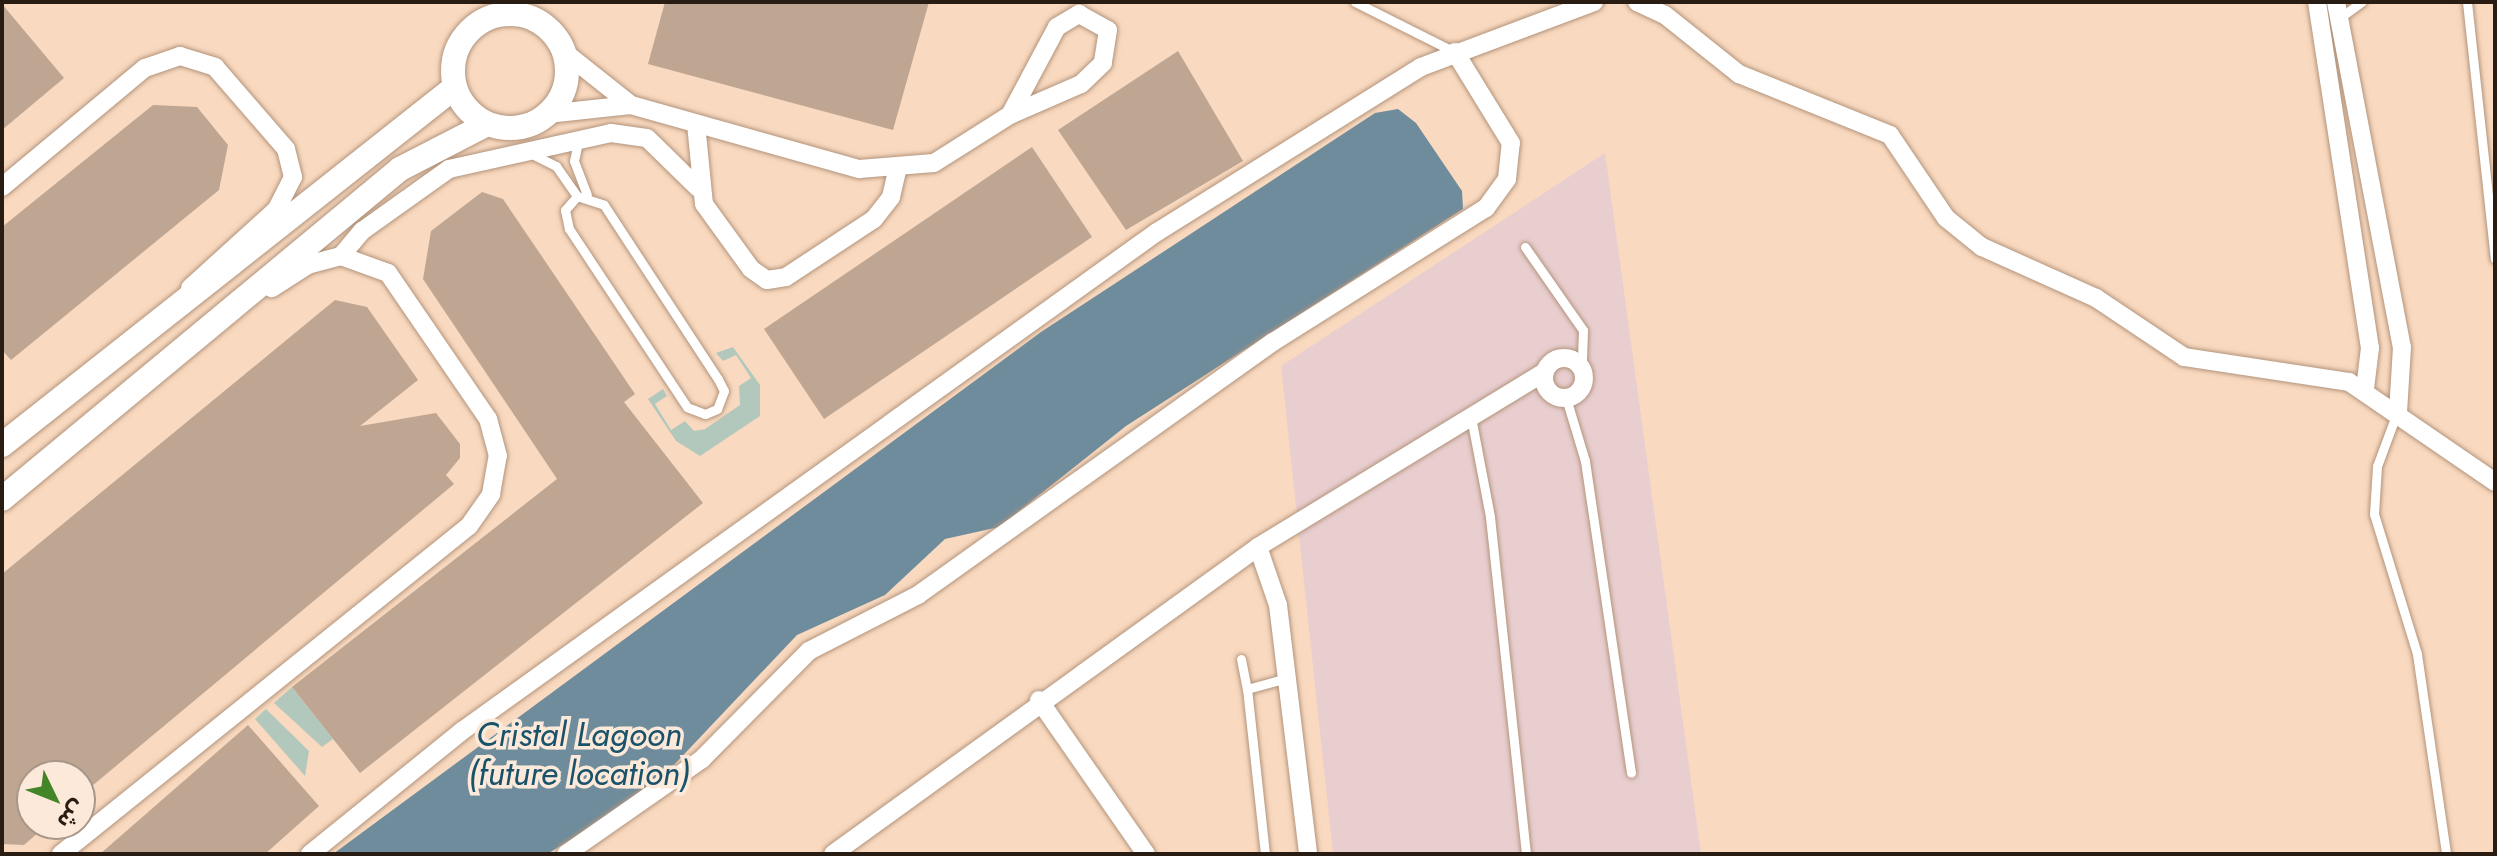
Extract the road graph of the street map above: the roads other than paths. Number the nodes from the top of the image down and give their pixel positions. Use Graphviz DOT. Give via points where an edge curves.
graph roads {
  1 [pos="549,2"];
  2 [pos="1355,2"];
  3 [pos="1594,2"];
  4 [pos="1637,2"];
  5 [pos="2317,2"];
  6 [pos="2361,2"];
  7 [pos="2467,2"];
  8 [pos="500,9"];
  9 [pos="2337,10"];
  10 [pos="558,42"];
  11 [pos="1455,52"];
  12 [pos="455,87"];
  13 [pos="631,105"];
  14 [pos="547,114"];
  15 [pos="1010,115"];
  16 [pos="2344,115"];
  17 [pos="487,124"];
  18 [pos="696,124"];
  19 [pos="578,142"];
  20 [pos="2486,146"];
  21 [pos="531,154"];
  22 [pos="897,170"];
  23 [pos="2495,172"];
  24 [pos="2,187"];
  25 [pos="698,188"];
  26 [pos="582,195"];
  27 [pos="1525,247"];
  28 [pos="341,256"];
  29 [pos="2495,258"];
  30 [pos="180,302"];
  31 [pos="211,324"];
  32 [pos="1582,368"];
  33 [pos="1545,372"];
  34 [pos="2365,389"];
  35 [pos="1566,398"];
  36 [pos="2398,412"];
  37 [pos="1470,415"];
  38 [pos="2,445"];
  39 [pos="2495,482"];
  40 [pos="2,499"];
  41 [pos="1258,547"];
  42 [pos="1241,659"];
  43 [pos="1287,678"];
  44 [pos="1247,689"];
  45 [pos="1039,700"];
  46 [pos="1631,773"];
  47 [pos="61,854"];
  48 [pos="310,854"];
  49 [pos="566,854"];
  50 [pos="833,854"];
  51 [pos="1146,854"];
  52 [pos="1265,854"];
  53 [pos="1308,854"];
  54 [pos="1526,854"];
  55 [pos="2446,854"];
  1 -- 10 [label="street"];
  2 -- 11 [label="lane"];
  3 -- 11 [label="street"];
  4 -- 34 [label="street" via="1665,15 1739,74 1890,135 1969,239 2096,298 2166,348 2213,364 2314,372"];
  5 -- 16 [label="street"];
  6 -- 9 [label="lane"];
  7 -- 20 [label="lane"];
  8 -- 10 [label="street" via="532,19"];
  8 -- 12 [label="street" via="457,49"];
  9 -- 16 [label="street"];
  10 -- 13 [label="street"];
  10 -- 14 [label="street" via="565,85"];
  11 -- 48 [label="street" via="1387,87 1054,303 462,731"];
  11 -- 49 [label="street" via="1511,143 1507,179 1486,208 1285,334 918,595 809,651 702,759"];
  12 -- 17 [label="street" via="467,109"];
  12 -- 30 [label="street"];
  13 -- 14 [label="street"];
  13 -- 18 [label="street"];
  14 -- 17 [label="street" via="512,129"];
  15 -- 15 [label="street" via="1097,71 1111,47 1103,23 1079,14 1063,21"];
  15 -- 22 [label="street" via="952,156"];
  16 -- 34 [label="street" via="2370,348"];
  16 -- 36 [label="street" via="2403,356"];
  17 -- 31 [label="street" via="419,155"];
  18 -- 22 [label="street" via="841,165"];
  18 -- 25 [label="street"];
  19 -- 21 [label="street"];
  19 -- 25 [label="street" via="618,131 641,135"];
  19 -- 26 [label="lane" via="574,161"];
  20 -- 23 [label="lane"];
  20 -- 29 [label="lane"];
  21 -- 26 [label="lane" via="556,166"];
  21 -- 28 [label="street" via="437,175 362,231"];
  22 -- 25 [label="street" via="891,197 874,219 774,280 751,269"];
  24 -- 30 [label="street" via="156,62 192,57 215,67 286,149 293,177 282,203 215,259"];
  26 -- 26 [label="lane" via="565,210 569,229 687,407 711,412 721,404 722,384 604,205"];
  27 -- 32 [label="lane" via="1583,330"];
  28 -- 31 [label="street" via="297,271"];
  28 -- 47 [label="street" via="367,261 396,281 488,419 498,456 491,494 469,526"];
  30 -- 38 [label="street"];
  31 -- 40 [label="street"];
  32 -- 33 [label="street" via="1562,358"];
  32 -- 35 [label="street" via="1580,390"];
  33 -- 35 [label="street" via="1547,387"];
  33 -- 37 [label="street"];
  34 -- 36 [label="street"];
  35 -- 46 [label="lane" via="1585,461"];
  36 -- 39 [label="street"];
  36 -- 55 [label="lane" via="2377,466 2374,514 2417,654"];
  37 -- 41 [label="street"];
  37 -- 54 [label="lane" via="1490,517"];
  41 -- 43 [label="street" via="1278,605"];
  41 -- 45 [label="street"];
  42 -- 44 [label="lane"];
  43 -- 44 [label="lane" via="1258,681"];
  43 -- 53 [label="street"];
  44 -- 52 [label="lane"];
  45 -- 50 [label="street"];
  45 -- 51 [label="street"];
}
